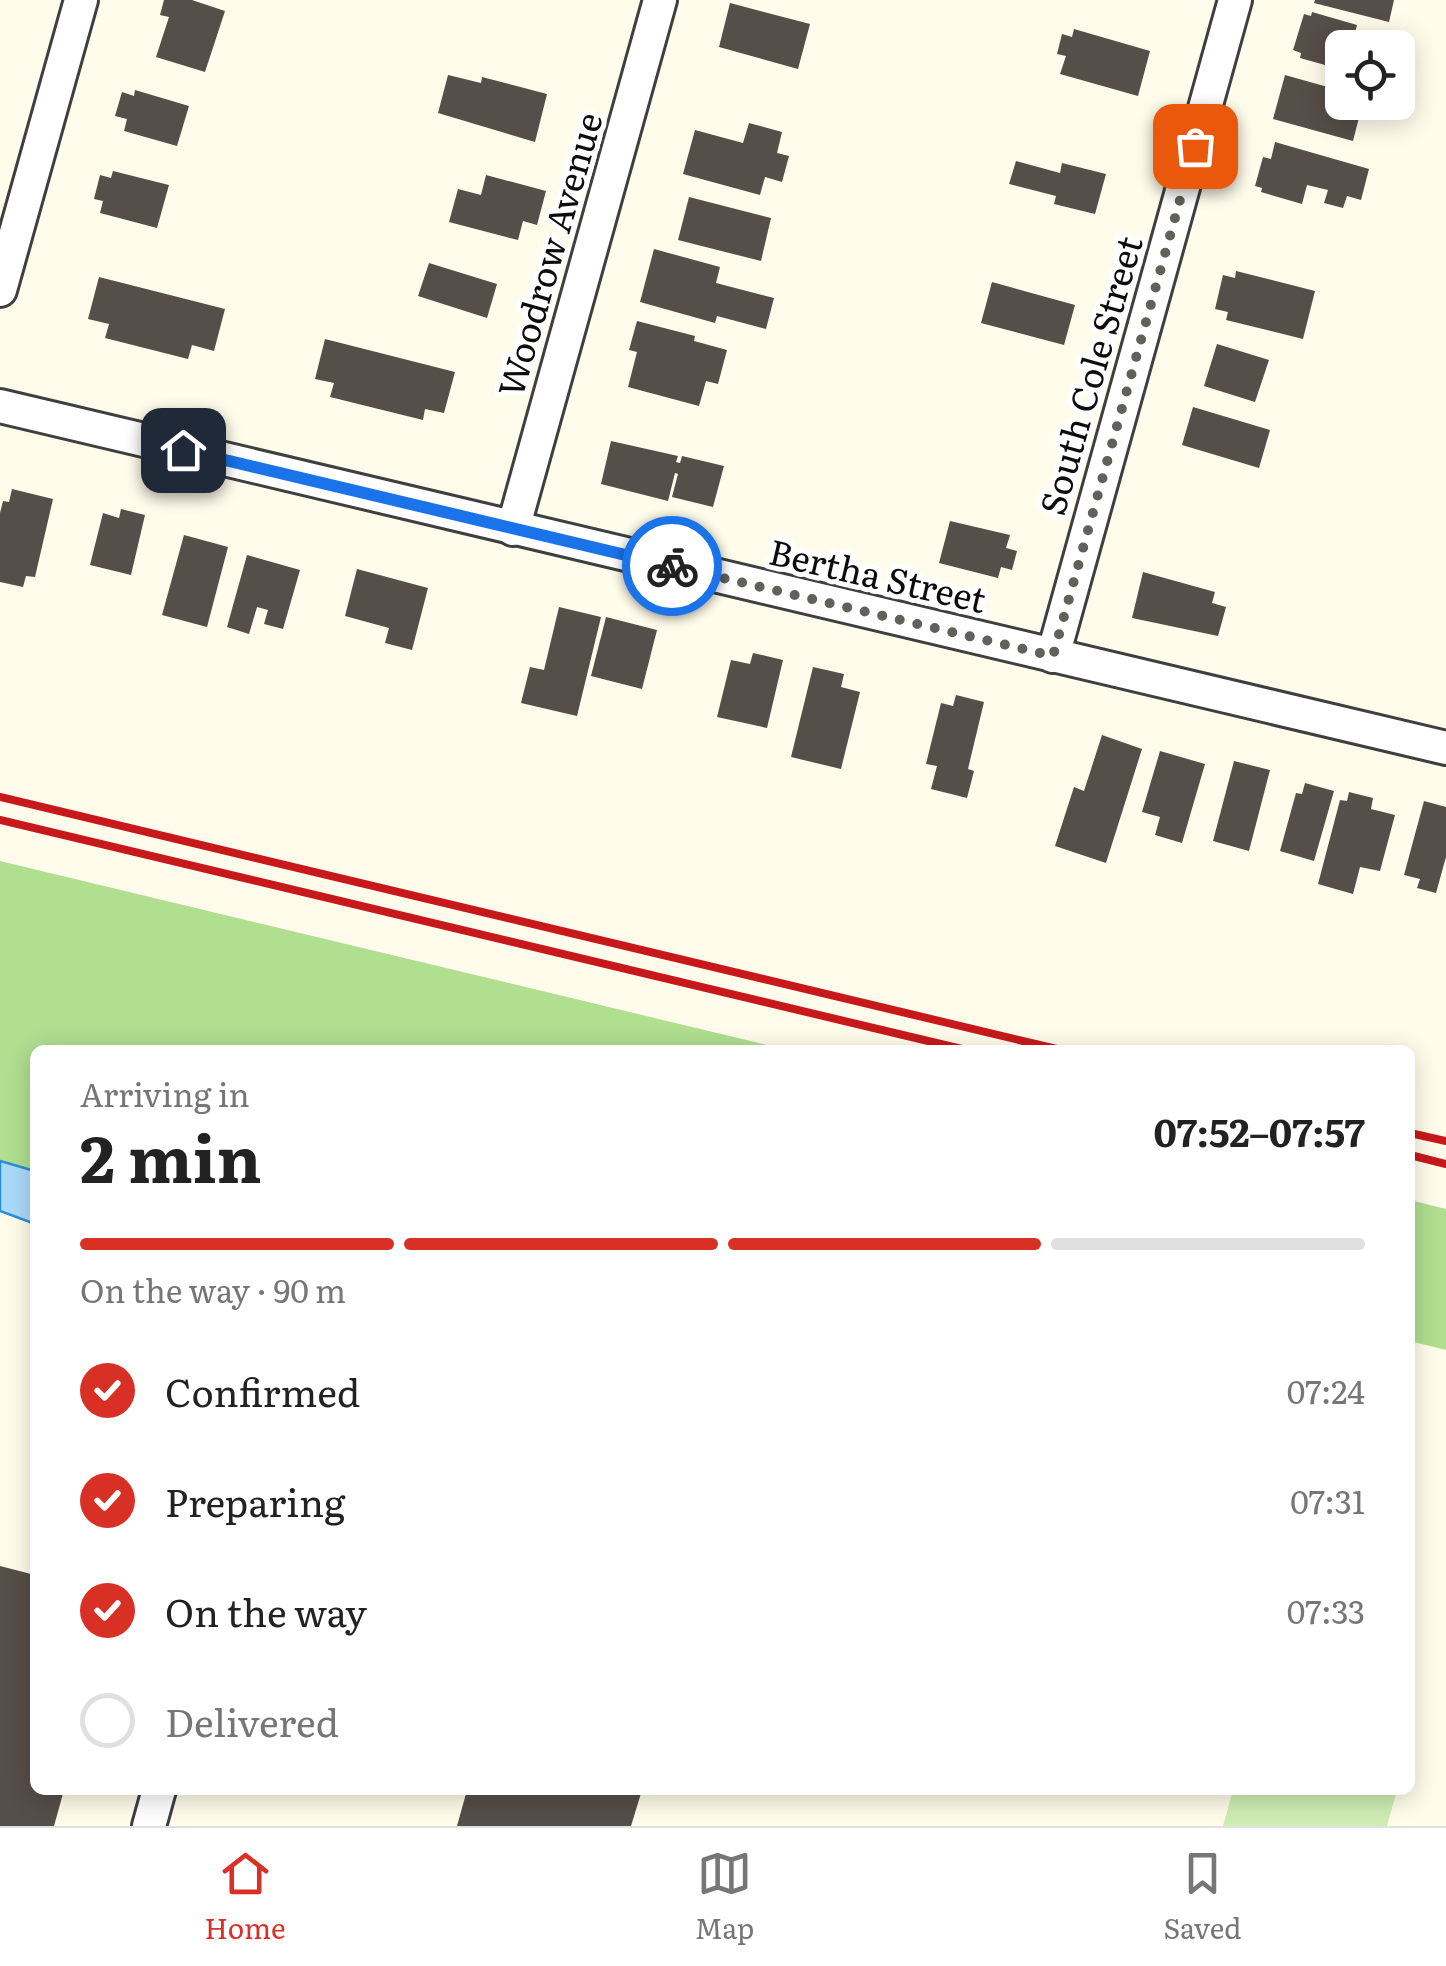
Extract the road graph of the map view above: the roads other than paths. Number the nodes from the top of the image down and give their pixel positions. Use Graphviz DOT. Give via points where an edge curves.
graph roads {
  1 [pos="81,0"];
  2 [pos="660,0"];
  3 [pos="1235,0"];
  4 [pos="0,290"];
  5 [pos="0,406"];
  6 [pos="513,529"];
  7 [pos="1053,656"];
  8 [pos="1446,748"];
  9 [pos="158,1795"];
  10 [pos="149,1826"];
  1 -- 4 [label="street"];
  2 -- 6 [label="street, Woodrow Avenue"];
  3 -- 7 [label="street, South Cole Street"];
  5 -- 6 [label="street, Bertha Street"];
  6 -- 7 [label="street, Bertha Street"];
  7 -- 8 [label="street, Bertha Street"];
  9 -- 10 [label="street"];
}
